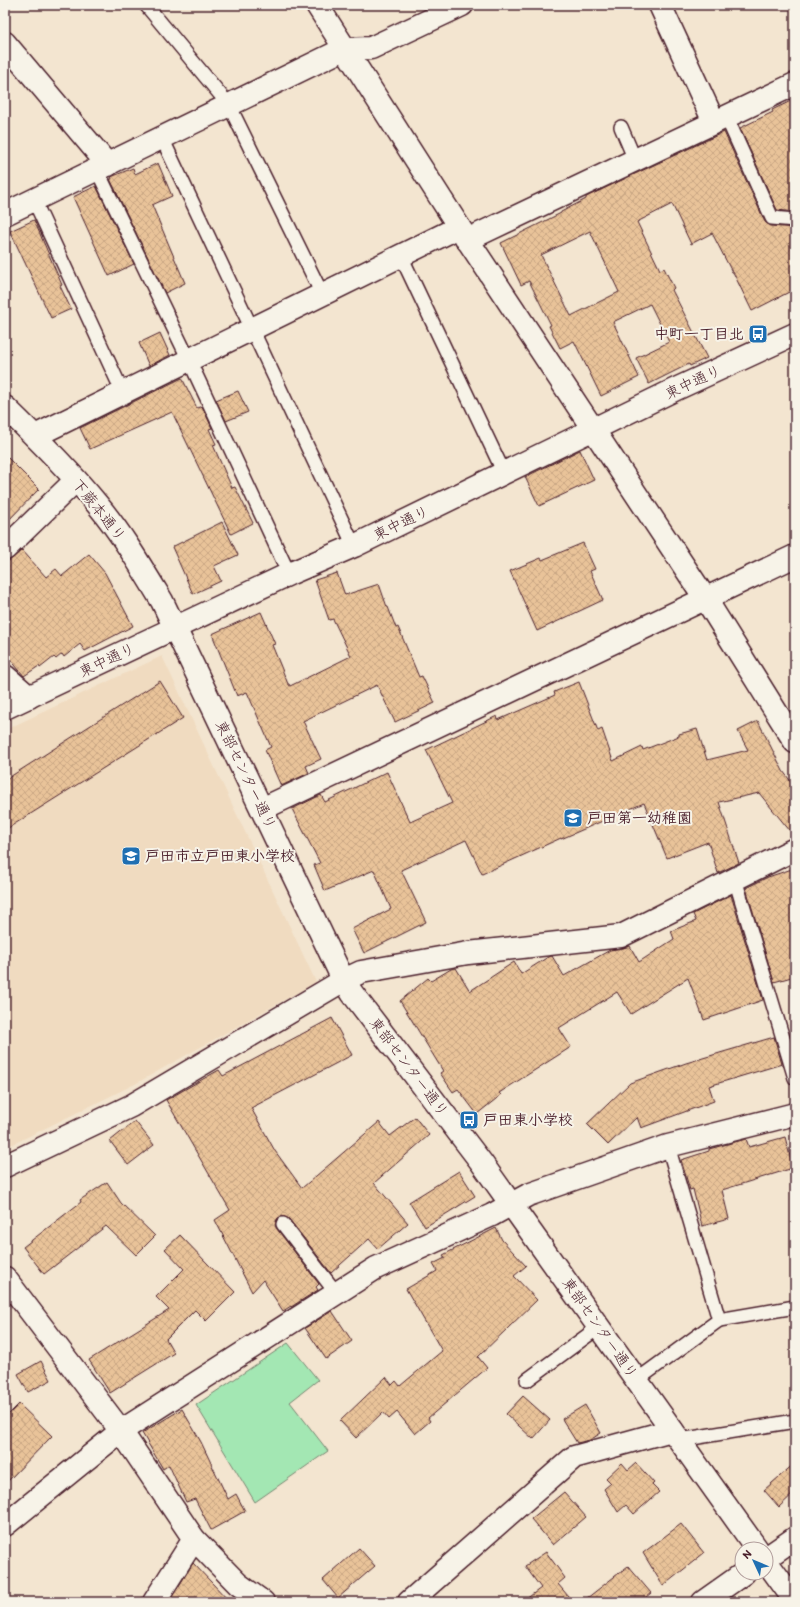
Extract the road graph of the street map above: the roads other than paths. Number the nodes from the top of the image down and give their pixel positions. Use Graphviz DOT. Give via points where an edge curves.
graph roads {
  1 [pos="146,5"];
  2 [pos="317,5"];
  3 [pos="462,5"];
  4 [pos="660,5"];
  5 [pos="5,43"];
  6 [pos="344,49"];
  7 [pos="795,84"];
  8 [pos="229,105"];
  9 [pos="720,119"];
  10 [pos="621,127"];
  11 [pos="162,138"];
  12 [pos="635,160"];
  13 [pos="103,167"];
  14 [pos="34,200"];
  15 [pos="5,214"];
  16 [pos="795,220"];
  17 [pos="463,233"];
  18 [pos="400,256"];
  19 [pos="322,294"];
  20 [pos="251,329"];
  21 [pos="795,334"];
  22 [pos="189,360"];
  23 [pos="123,393"];
  24 [pos="5,407"];
  25 [pos="593,430"];
  26 [pos="35,436"];
  27 [pos="504,473"];
  28 [pos="76,480"];
  29 [pos="354,546"];
  30 [pos="5,549"];
  31 [pos="795,556"];
  32 [pos="289,574"];
  33 [pos="705,598"];
  34 [pos="175,627"];
  35 [pos="5,676"];
  36 [pos="28,697"];
  37 [pos="5,708"];
  38 [pos="795,742"];
  39 [pos="262,809"];
  40 [pos="795,849"];
  41 [pos="735,879"];
  42 [pos="344,980"];
  43 [pos="795,1078"];
  44 [pos="795,1114"];
  45 [pos="668,1146"];
  46 [pos="5,1166"];
  47 [pos="512,1204"];
  48 [pos="283,1224"];
  49 [pos="5,1278"];
  50 [pos="337,1294"];
  51 [pos="795,1307"];
  52 [pos="719,1320"];
  53 [pos="599,1327"];
  54 [pos="527,1380"];
  55 [pos="637,1380"];
  56 [pos="795,1421"];
  57 [pos="121,1432"];
  58 [pos="676,1435"];
  59 [pos="5,1525"];
  60 [pos="795,1538"];
  61 [pos="194,1539"];
  62 [pos="751,1541"];
  63 [pos="774,1552"];
  64 [pos="774,1572"];
  65 [pos="734,1580"];
  66 [pos="795,1601"];
  67 [pos="154,1602"];
  68 [pos="263,1602"];
  69 [pos="409,1602"];
  70 [pos="703,1602"];
  1 -- 8 [label="lane"];
  2 -- 6 [label="street"];
  3 -- 6 [label="street" via="370,48"];
  4 -- 9 [label="street"];
  5 -- 13 [label="street"];
  6 -- 8 [label="street"];
  6 -- 17 [label="street"];
  7 -- 9 [label="street"];
  8 -- 11 [label="street"];
  8 -- 19 [label="lane"];
  9 -- 12 [label="street"];
  9 -- 16 [label="lane" via="772,218"];
  10 -- 12 [label="lane"];
  11 -- 13 [label="street"];
  11 -- 20 [label="lane"];
  12 -- 17 [label="street"];
  13 -- 14 [label="street"];
  13 -- 22 [label="lane"];
  14 -- 15 [label="street"];
  14 -- 23 [label="lane"];
  17 -- 18 [label="street"];
  17 -- 25 [label="street"];
  18 -- 19 [label="street"];
  18 -- 27 [label="lane"];
  19 -- 20 [label="street"];
  20 -- 22 [label="street"];
  20 -- 29 [label="lane"];
  21 -- 25 [label="street, 東中通り"];
  22 -- 23 [label="street"];
  22 -- 32 [label="lane"];
  23 -- 26 [label="street"];
  24 -- 26 [label="street, 下蕨本通り"];
  25 -- 27 [label="street, 東中通り"];
  25 -- 33 [label="street"];
  26 -- 28 [label="street, 下蕨本通り"];
  27 -- 29 [label="street, 東中通り"];
  28 -- 30 [label="street"];
  28 -- 34 [label="street, 下蕨本通り" via="98,505 131,551"];
  29 -- 32 [label="street, 東中通り"];
  31 -- 33 [label="street"];
  32 -- 34 [label="street, 東中通り"];
  33 -- 38 [label="street"];
  33 -- 39 [label="street"];
  34 -- 36 [label="street, 東中通り"];
  34 -- 39 [label="street, 東部センター通り"];
  35 -- 36 [label="street"];
  36 -- 37 [label="street, 東中通り"];
  39 -- 42 [label="street, 東部センター通り"];
  40 -- 41 [label="street"];
  41 -- 42 [label="street" via="621,936 468,953 361,972"];
  41 -- 43 [label="lane"];
  42 -- 46 [label="street" via="131,1106"];
  42 -- 47 [label="street, 東部センター通り"];
  44 -- 45 [label="street"];
  45 -- 47 [label="street" via="528,1195"];
  45 -- 52 [label="lane"];
  47 -- 50 [label="street" via="376,1268"];
  47 -- 53 [label="street, 東部センター通り"];
  48 -- 50 [label="lane"];
  49 -- 57 [label="street"];
  50 -- 57 [label="street"];
  51 -- 52 [label="lane"];
  52 -- 55 [label="lane"];
  53 -- 54 [label="lane"];
  53 -- 55 [label="street, 東部センター通り"];
  55 -- 58 [label="street, 東部センター通り"];
  56 -- 58 [label="lane"];
  57 -- 59 [label="street"];
  57 -- 61 [label="street"];
  58 -- 62 [label="street, 東部センター通り"];
  58 -- 69 [label="street" via="574,1457"];
  60 -- 63 [label="street"];
  61 -- 67 [label="street"];
  61 -- 68 [label="street" via="238,1584"];
  64 -- 66 [label="street"];
  65 -- 70 [label="street"];
}
